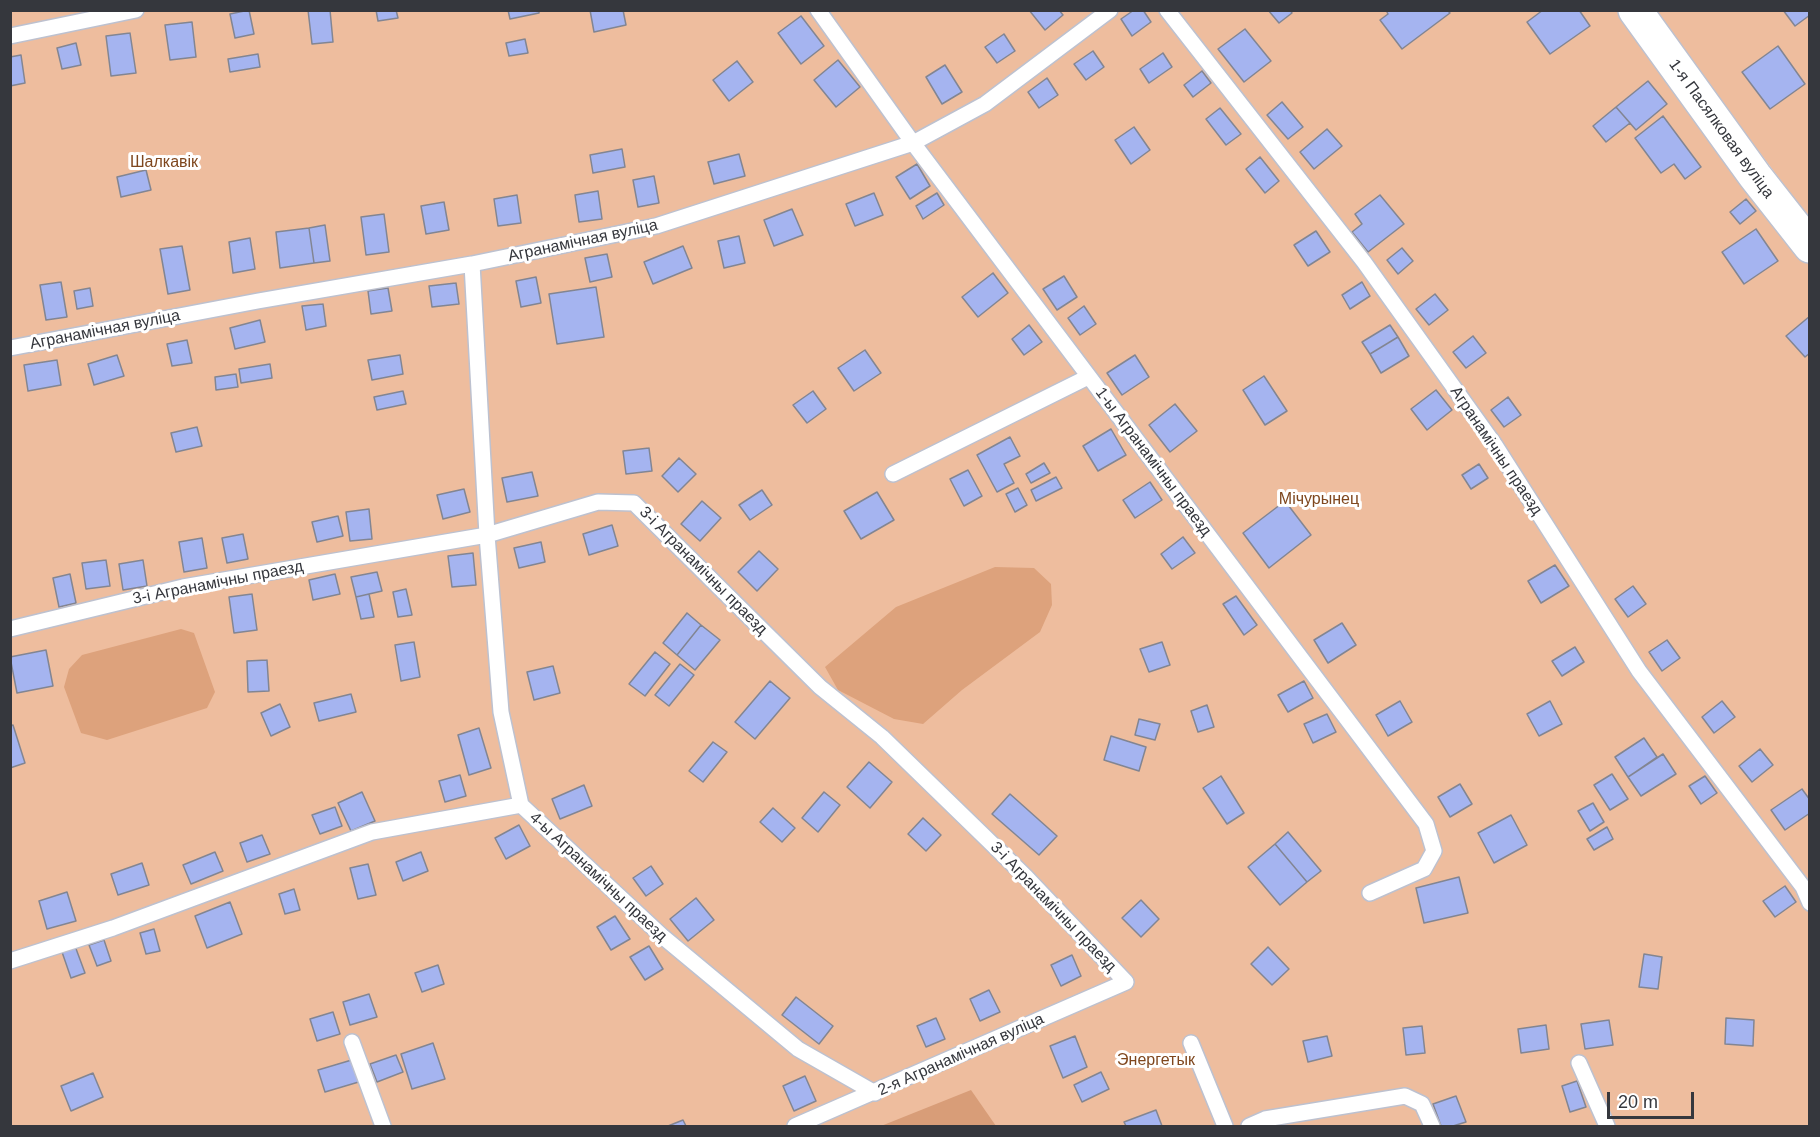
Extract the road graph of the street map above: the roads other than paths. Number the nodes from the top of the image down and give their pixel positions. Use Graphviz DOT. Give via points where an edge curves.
graph roads {
  1 [pos="136,10"];
  2 [pos="818,10"];
  3 [pos="1110,10"];
  4 [pos="1167,10"];
  5 [pos="1635,10"];
  6 [pos="10,36"];
  7 [pos="914,143"];
  8 [pos="1809,246"];
  9 [pos="472,264"];
  10 [pos="10,348"];
  11 [pos="1088,377"];
  12 [pos="893,474"];
  13 [pos="487,535"];
  14 [pos="10,629"];
  15 [pos="521,806"];
  16 [pos="1370,893"];
  17 [pos="1809,903"];
  18 [pos="10,961"];
  19 [pos="1126,982"];
  20 [pos="352,1042"];
  21 [pos="1191,1043"];
  22 [pos="1578,1063"];
  23 [pos="875,1093"];
  24 [pos="383,1126"];
  25 [pos="795,1126"];
  26 [pos="1225,1126"];
  27 [pos="1249,1126"];
  28 [pos="1432,1126"];
  29 [pos="1607,1126"];
  1 -- 6 [label="lane"];
  2 -- 7 [label="lane, 1-ы Агранамічны праезд"];
  3 -- 7 [label="lane, Агранамічная вуліца" via="985,104"];
  4 -- 17 [label="lane, Агранамічны праезд" via="1364,262 1495,445 1639,671 1803,887"];
  5 -- 8 [label="street, 1-я Пасялковая вуліца"];
  7 -- 9 [label="lane, Агранамічная вуліца" via="656,226"];
  7 -- 11 [label="lane, 1-ы Агранамічны праезд"];
  9 -- 10 [label="lane, Агранамічная вуліца"];
  9 -- 13 [label="lane"];
  11 -- 12 [label="lane"];
  11 -- 16 [label="lane, 1-ы Агранамічны праезд" via="1426,824 1434,850 1424,869"];
  13 -- 14 [label="lane, 3-і Агранамічны праезд" via="183,587"];
  13 -- 15 [label="lane" via="501,712"];
  13 -- 19 [label="lane, 3-і Агранамічны праезд" via="598,502 634,502 820,687 882,737 1018,869"];
  15 -- 18 [label="lane, 4-ы Агранамічны праезд" via="372,832 113,928"];
  15 -- 23 [label="lane, 4-ы Агранамічны праезд" via="662,936 798,1049"];
  19 -- 23 [label="lane, 2-я Агранамічная вуліца"];
  20 -- 24 [label="lane"];
  21 -- 26 [label="lane"];
  22 -- 29 [label="lane"];
  23 -- 25 [label="lane, 2-я Агранамічная вуліца"];
  27 -- 28 [label="lane" via="1265,1119 1405,1096 1422,1104"];
}
